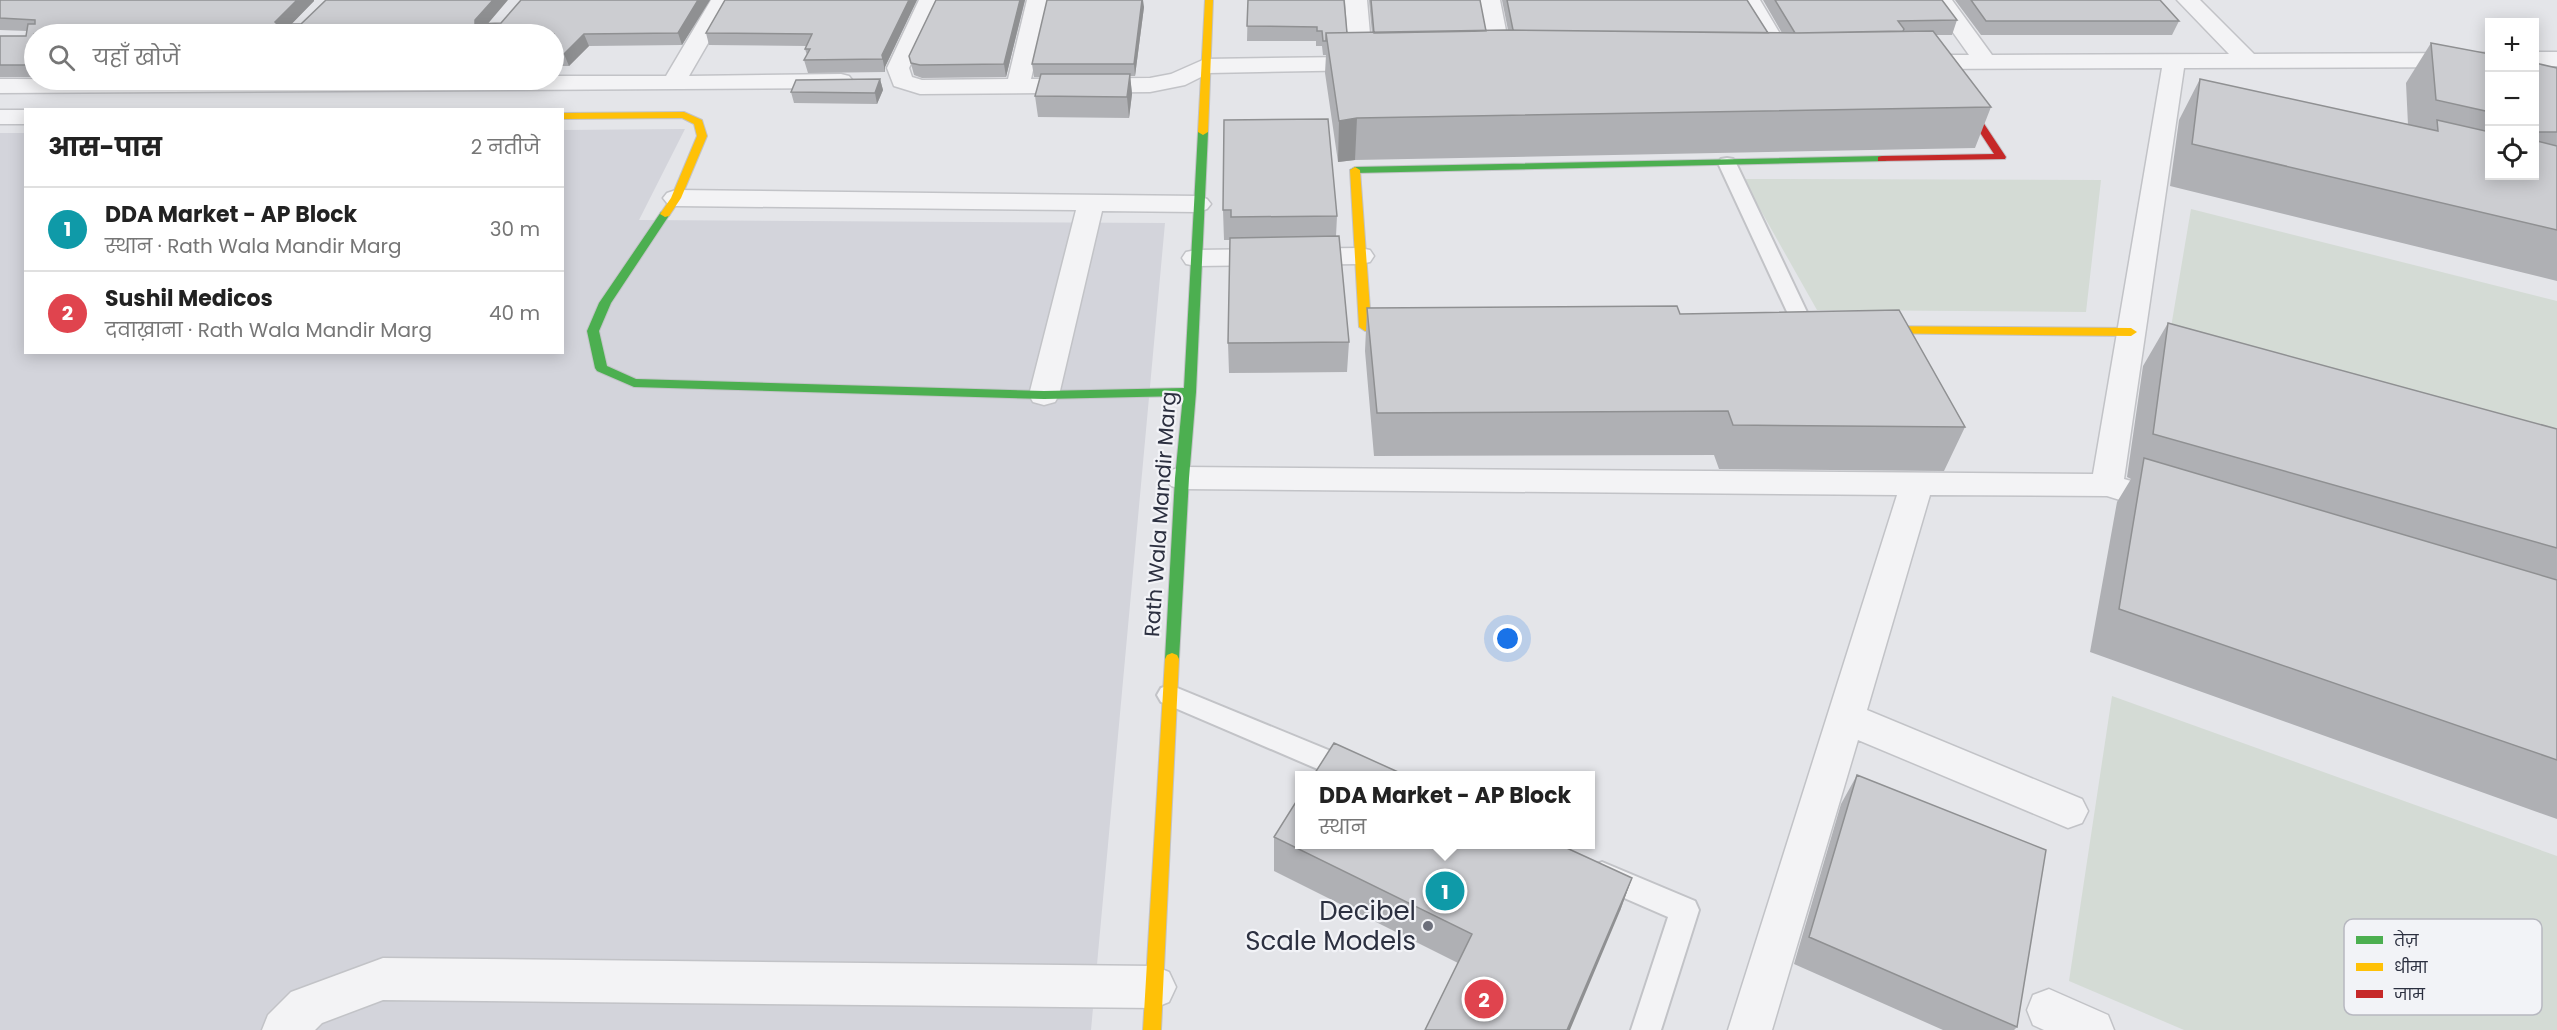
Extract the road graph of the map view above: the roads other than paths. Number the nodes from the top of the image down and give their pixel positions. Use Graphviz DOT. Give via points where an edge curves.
graph roads {
  1 [pos="722,0"];
  2 [pos="930,0"];
  3 [pos="1038,0"];
  4 [pos="1209,0"];
  5 [pos="1356,0"];
  6 [pos="1489,0"];
  7 [pos="1749,0"];
  8 [pos="1941,0"];
  9 [pos="2188,0"];
  10 [pos="2539,59"];
  11 [pos="2557,59"];
  12 [pos="1984,60"];
  13 [pos="2485,60"];
  14 [pos="1501,61"];
  15 [pos="1524,61"];
  16 [pos="1938,61"];
  17 [pos="1477,62"];
  18 [pos="1892,62"];
  19 [pos="2174,62"];
  20 [pos="2249,62"];
  21 [pos="1361,63"];
  22 [pos="1396,63"];
  23 [pos="1810,63"];
  24 [pos="1763,64"];
  25 [pos="1787,64"];
  26 [pos="1205,66"];
  27 [pos="883,81"];
  28 [pos="564,82"];
  29 [pos="674,83"];
  30 [pos="0,86"];
  31 [pos="24,86"];
  32 [pos="1018,87"];
  33 [pos="564,116"];
  34 [pos="1726,163"];
  35 [pos="676,198"];
  36 [pos="1091,203"];
  37 [pos="1198,204"];
  38 [pos="1360,256"];
  39 [pos="1196,258"];
  40 [pos="1424,327"];
  41 [pos="1805,329"];
  42 [pos="1852,330"];
  43 [pos="2131,332"];
  44 [pos="1190,392"];
  45 [pos="1044,395"];
  46 [pos="1182,478"];
  47 [pos="1917,484"];
  48 [pos="2107,485"];
  49 [pos="2197,512"];
  50 [pos="1170,695"];
  51 [pos="1846,718"];
  52 [pos="1351,771"];
  53 [pos="2068,811"];
  54 [pos="1581,866"];
  55 [pos="1154,987"];
  56 [pos="2049,1010"];
  57 [pos="284,1030"];
  58 [pos="1152,1030"];
  59 [pos="1646,1030"];
  60 [pos="1750,1030"];
  61 [pos="2092,1030"];
  1 -- 29 [label="street"];
  2 -- 27 [label="street" via="898,68"];
  3 -- 32 [label="street"];
  4 -- 26 [label="street, Rath Wala Mandir Marg"];
  5 -- 21 [label="street"];
  6 -- 14 [label="street"];
  7 -- 25 [label="street"];
  8 -- 12 [label="street"];
  9 -- 20 [label="street"];
  10 -- 11 [label="street"];
  12 -- 16 [label="street"];
  12 -- 19 [label="street"];
  13 -- 20 [label="street"];
  14 -- 15 [label="street"];
  14 -- 17 [label="street"];
  16 -- 18 [label="street"];
  16 -- 34 [label="street" via="2001,157"];
  19 -- 20 [label="street"];
  19 -- 43 [label="street" via="2179,100"];
  21 -- 22 [label="street"];
  21 -- 26 [label="street"];
  23 -- 25 [label="street"];
  24 -- 25 [label="street"];
  26 -- 32 [label="street" via="1177,80 1150,85"];
  26 -- 37 [label="street, Rath Wala Mandir Marg"];
  27 -- 29 [label="street"];
  27 -- 32 [label="street" via="920,87"];
  28 -- 29 [label="street"];
  30 -- 31 [label="street"];
  33 -- 35 [label="street" via="684,115 699,122 702,136"];
  34 -- 38 [label="street" via="1355,170"];
  34 -- 41 [label="lane"];
  35 -- 36 [label="street"];
  35 -- 45 [label="street" via="605,303 593,331 601,368 634,383"];
  36 -- 37 [label="street"];
  36 -- 45 [label="street"];
  37 -- 39 [label="street, Rath Wala Mandir Marg"];
  38 -- 39 [label="street"];
  38 -- 40 [label="street" via="1365,327"];
  39 -- 44 [label="street, Rath Wala Mandir Marg"];
  42 -- 43 [label="street"];
  43 -- 48 [label="street"];
  44 -- 45 [label="street"];
  44 -- 46 [label="street, Rath Wala Mandir Marg"];
  46 -- 47 [label="street"];
  46 -- 50 [label="street, Rath Wala Mandir Marg"];
  47 -- 48 [label="street"];
  47 -- 51 [label="street"];
  48 -- 49 [label="street"];
  50 -- 52 [label="lane"];
  50 -- 55 [label="street, Rath Wala Mandir Marg"];
  51 -- 53 [label="street"];
  51 -- 60 [label="street"];
  54 -- 59 [label="lane" via="1685,910"];
  55 -- 57 [label="street" via="383,979 307,1007"];
  55 -- 58 [label="street, Rath Wala Mandir Marg"];
  56 -- 61 [label="street"];
}
